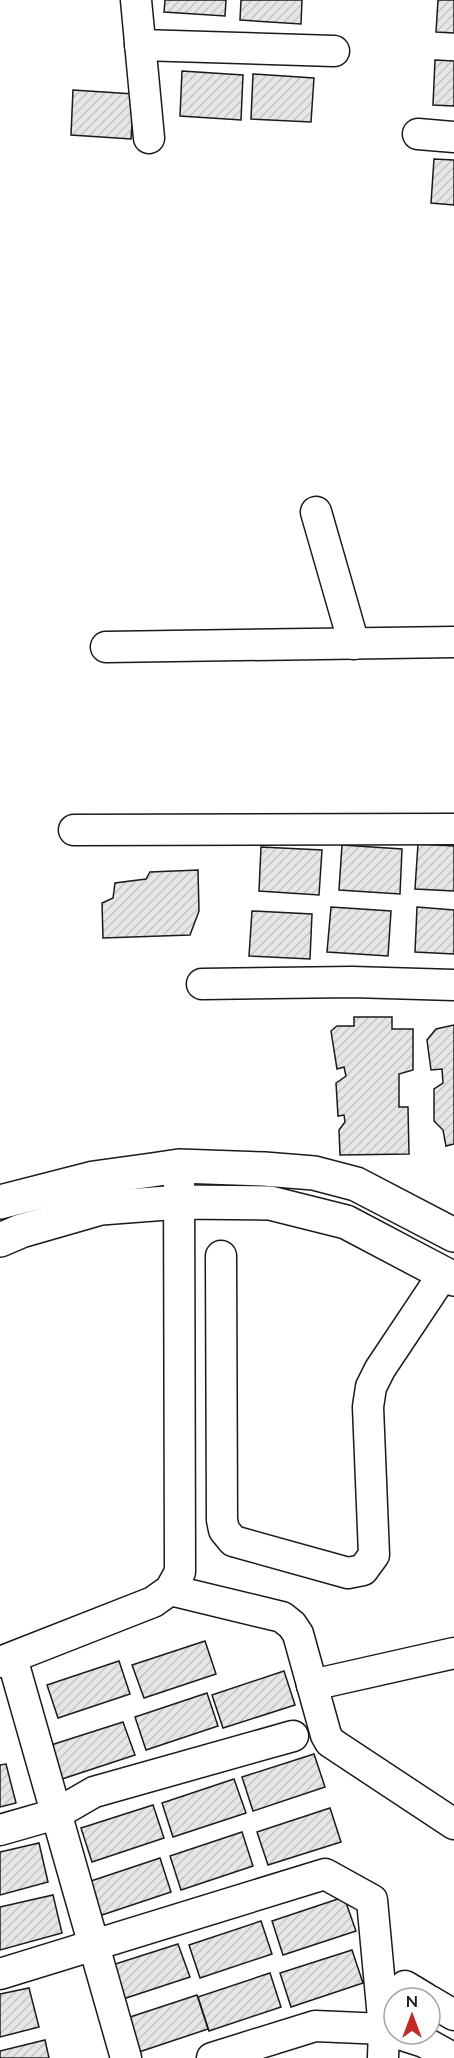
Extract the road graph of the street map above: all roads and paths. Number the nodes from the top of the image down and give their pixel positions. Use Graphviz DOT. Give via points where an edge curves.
graph roads {
  1 [pos="136,0"];
  2 [pos="140,45"];
  3 [pos="334,51"];
  4 [pos="418,134"];
  5 [pos="454,136"];
  6 [pos="149,138"];
  7 [pos="316,512"];
  8 [pos="454,642"];
  9 [pos="354,644"];
  10 [pos="106,647"];
  11 [pos="454,829"];
  12 [pos="74,830"];
  13 [pos="202,984"];
  14 [pos="454,985"];
  15 [pos="179,1166"];
  16 [pos="0,1202"];
  17 [pos="180,1202"];
  18 [pos="454,1235"];
  19 [pos="0,1239"];
  20 [pos="221,1256"];
  21 [pos="451,1271"];
  22 [pos="170,1590"];
  23 [pos="454,1653"];
  24 [pos="6,1660"];
  25 [pos="312,1685"];
  26 [pos="293,1736"];
  27 [pos="56,1814"];
  28 [pos="454,1824"];
  29 [pos="0,1830"];
  30 [pos="94,1946"];
  31 [pos="0,1974"];
  32 [pos="385,1986"];
  33 [pos="382,2031"];
  34 [pos="431,2046"];
  35 [pos="126,2058"];
  36 [pos="212,2058"];
  37 [pos="453,2058"];
  1 -- 2 [label="street"];
  2 -- 3 [label="street"];
  2 -- 6 [label="street"];
  4 -- 5 [label="street"];
  7 -- 9 [label="street"];
  8 -- 9 [label="street"];
  9 -- 10 [label="street"];
  11 -- 12 [label="street"];
  13 -- 14 [label="street"];
  15 -- 16 [label="street" via="94,1178"];
  15 -- 17 [label="street"];
  15 -- 18 [label="street" via="314,1173 356,1184"];
  17 -- 19 [label="street" via="101,1208"];
  17 -- 21 [label="street" via="270,1203 346,1222"];
  17 -- 22 [label="street" via="180,1572"];
  20 -- 21 [label="street" via="224,1530 232,1541 348,1573 363,1570 374,1555 368,1407 371,1387"];
  22 -- 24 [label="street" via="153,1602"];
  22 -- 25 [label="street" via="282,1617 298,1634"];
  23 -- 25 [label="street"];
  24 -- 27 [label="street"];
  25 -- 28 [label="street" via="330,1742"];
  26 -- 27 [label="street" via="94,1792"];
  27 -- 29 [label="street"];
  27 -- 30 [label="street"];
  30 -- 31 [label="street"];
  30 -- 32 [label="street" via="325,1874 372,1900"];
  30 -- 35 [label="street"];
  33 -- 36 [label="street" via="315,2026"];
  34 -- 37 [label="street"];
}
